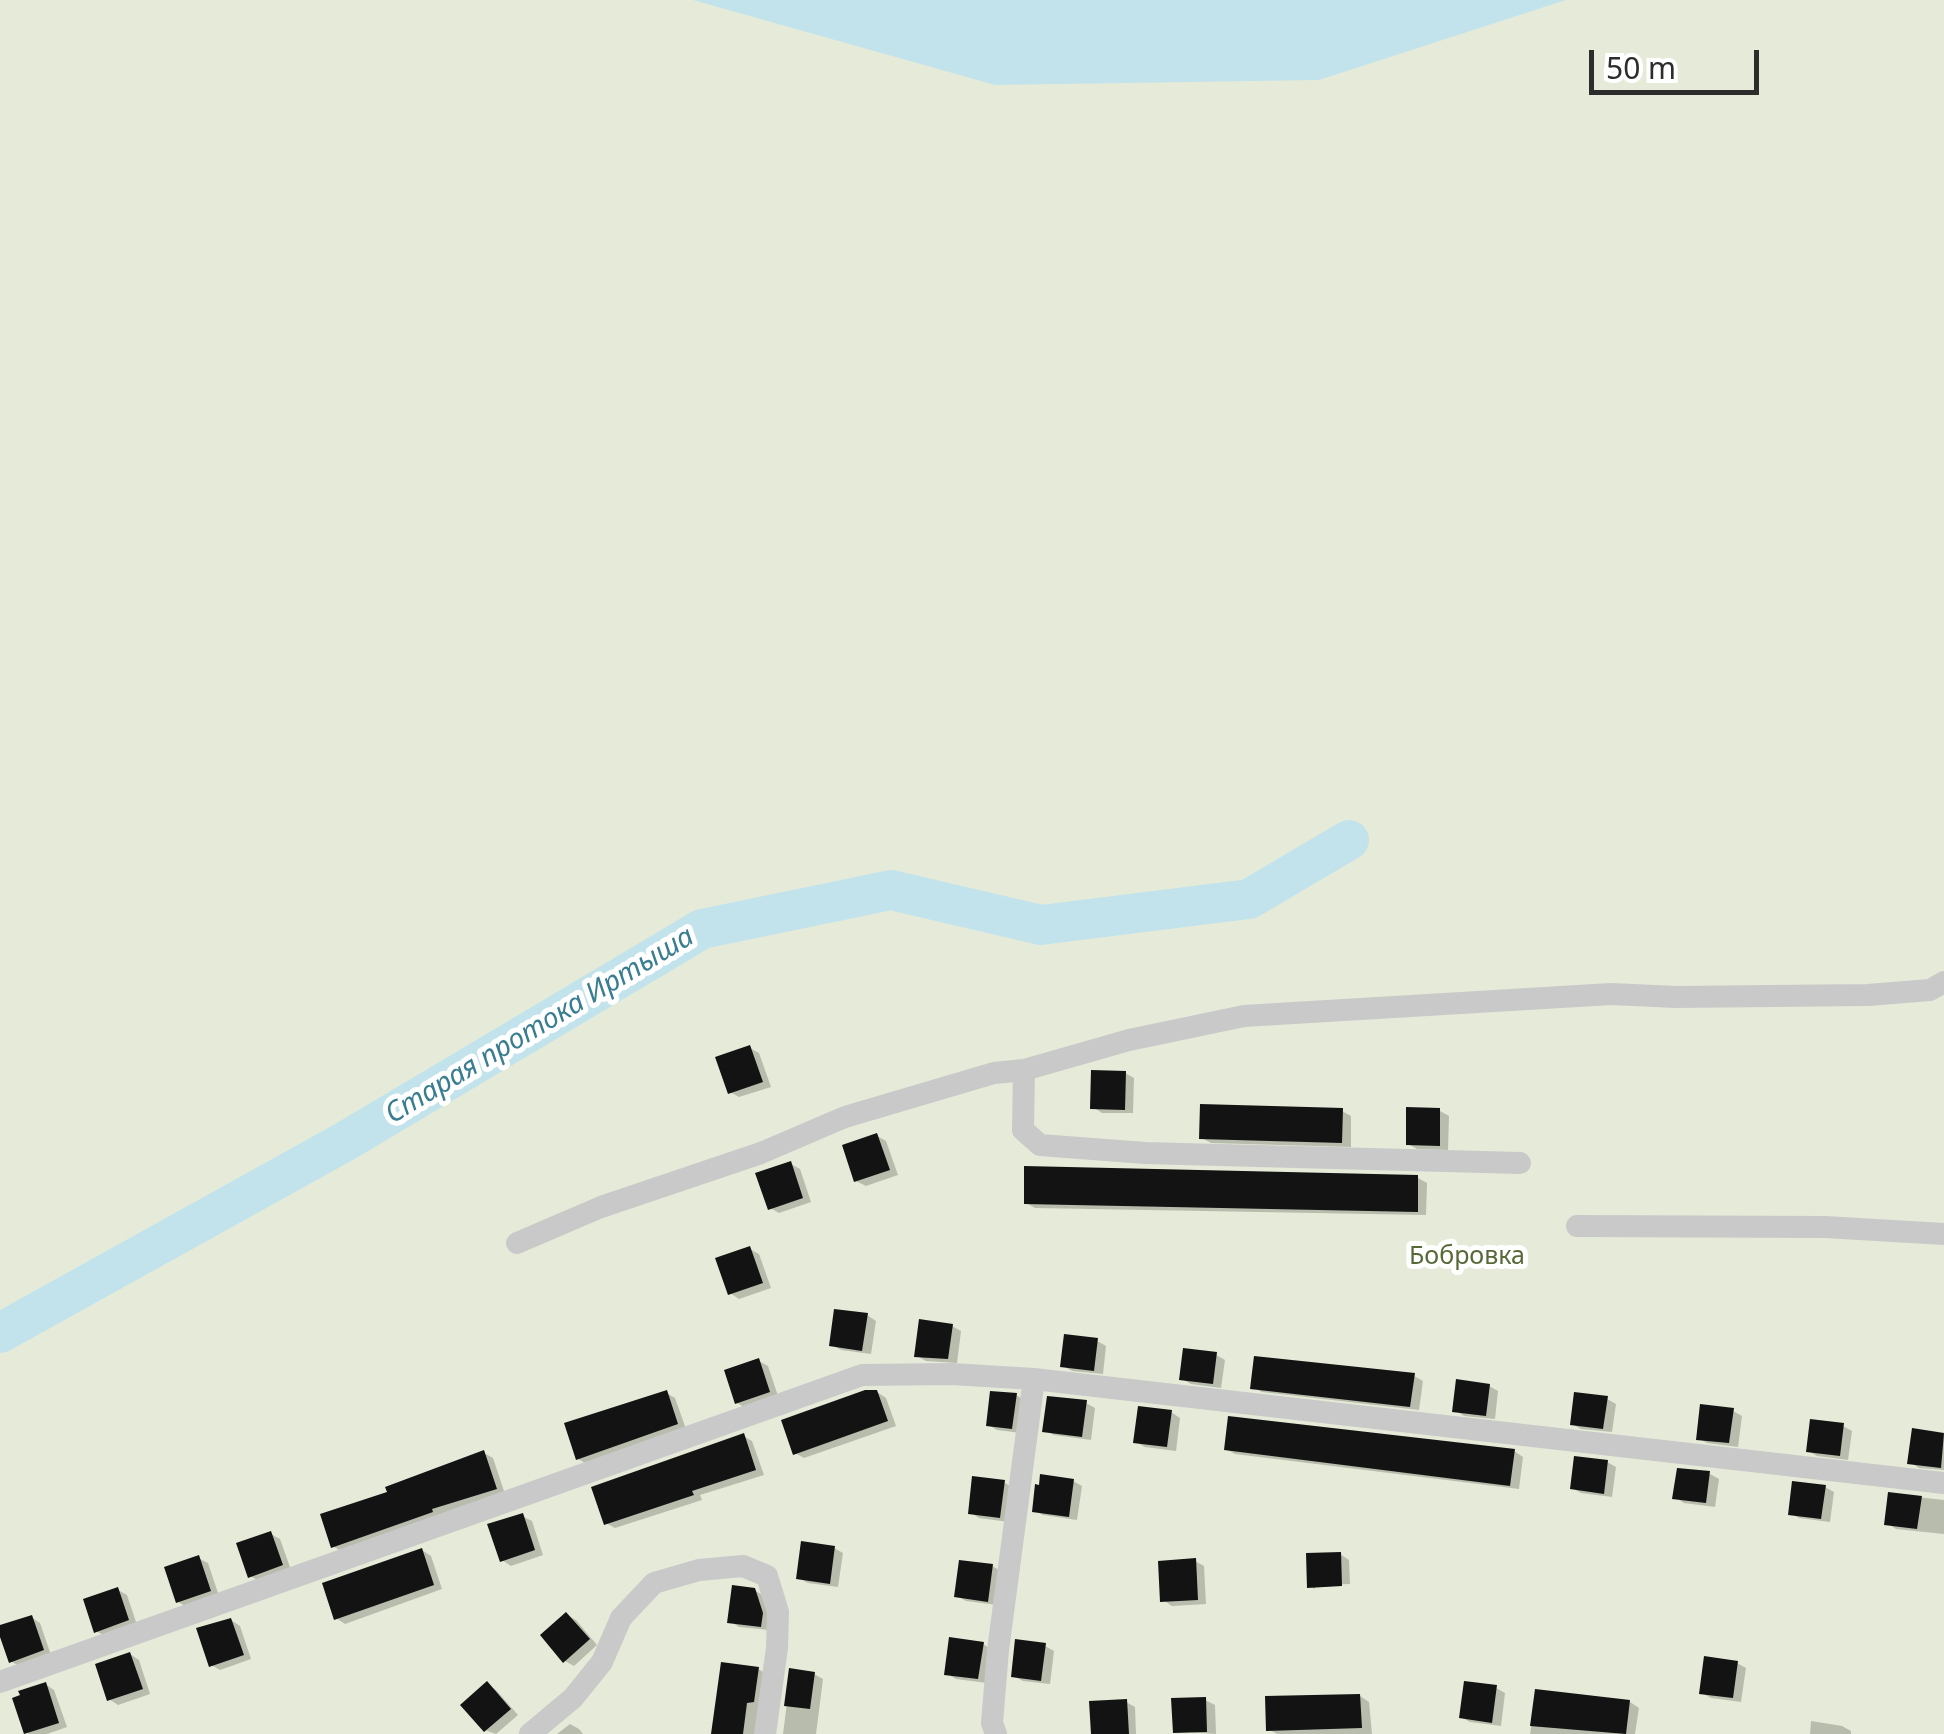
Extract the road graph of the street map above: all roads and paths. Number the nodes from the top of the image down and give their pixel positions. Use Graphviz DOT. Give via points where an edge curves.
graph roads {
  1 [pos="1944,982"];
  2 [pos="1024,1070"];
  3 [pos="1520,1162"];
  4 [pos="1577,1226"];
  5 [pos="1944,1234"];
  6 [pos="517,1244"];
  7 [pos="1034,1379"];
  8 [pos="1944,1482"];
  9 [pos="0,1682"];
  10 [pos="530,1734"];
  11 [pos="765,1734"];
  12 [pos="996,1734"];
  1 -- 2 [label="street" via="1930,990 1868,995 1611,994 1244,1016"];
  2 -- 3 [label="street" via="1023,1130 1040,1145"];
  2 -- 6 [label="street" via="994,1072 846,1117"];
  4 -- 5 [label="street"];
  7 -- 8 [label="street"];
  7 -- 9 [label="street" via="862,1375"];
  7 -- 12 [label="street" via="998,1650"];
  10 -- 11 [label="street" via="574,1698 602,1662 621,1618 654,1583 742,1566 766,1576 778,1612"];
}
